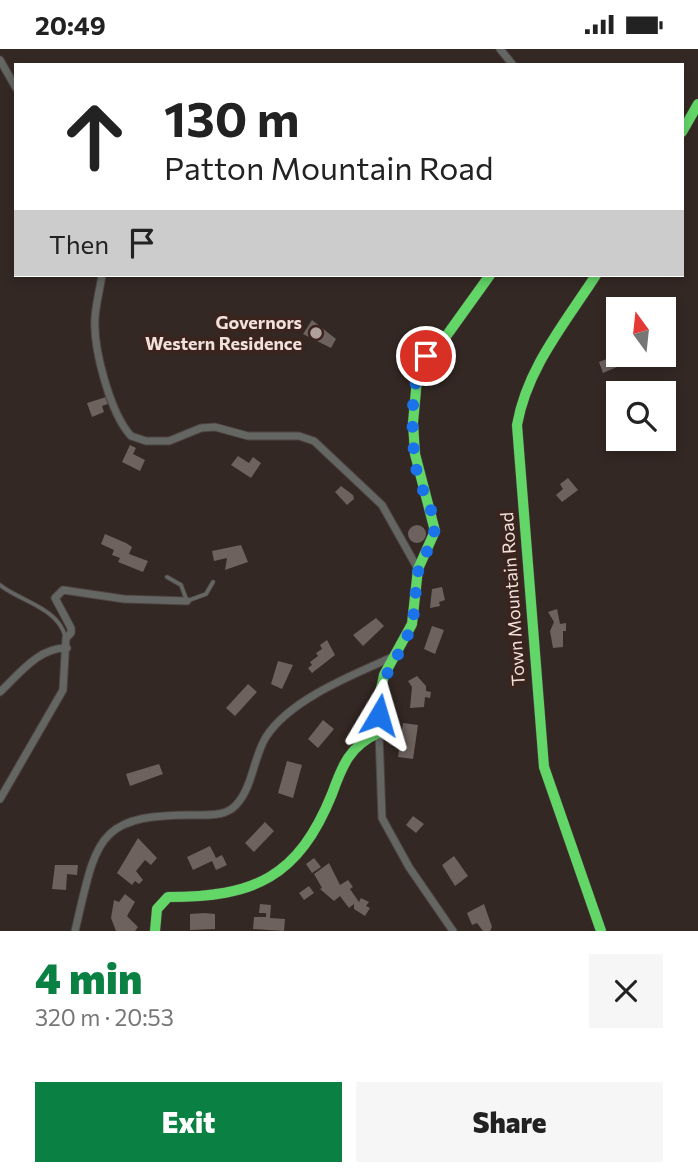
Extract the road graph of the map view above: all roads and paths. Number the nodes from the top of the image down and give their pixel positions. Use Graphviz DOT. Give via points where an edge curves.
graph roads {
  1 [pos="500,49"];
  2 [pos="0,60"];
  3 [pos="511,63"];
  4 [pos="14,84"];
  5 [pos="698,104"];
  6 [pos="687,117"];
  7 [pos="102,277"];
  8 [pos="488,277"];
  9 [pos="595,277"];
  10 [pos="418,569"];
  11 [pos="167,577"];
  12 [pos="213,582"];
  13 [pos="0,585"];
  14 [pos="187,601"];
  15 [pos="66,638"];
  16 [pos="67,648"];
  17 [pos="396,656"];
  18 [pos="0,692"];
  19 [pos="379,733"];
  20 [pos="0,799"];
  21 [pos="75,931"];
  22 [pos="155,931"];
  23 [pos="453,931"];
  24 [pos="601,931"];
  1 -- 3 [label="street"];
  2 -- 4 [label="street"];
  5 -- 6 [label="street"];
  7 -- 10 [label="street" via="95,319 97,351 111,396 131,436 169,441 209,426 248,436 299,436 314,441 382,505"];
  8 -- 10 [label="street" via="418,368 413,423 416,464 435,531"];
  9 -- 24 [label="street, Town Mountain Road" via="533,376 520,403 517,425 544,767"];
  10 -- 17 [label="street" via="412,624"];
  11 -- 14 [label="lane" via="181,585"];
  12 -- 14 [label="lane" via="206,594"];
  13 -- 15 [label="lane" via="54,618"];
  14 -- 15 [label="street" via="63,590 55,598 70,623 71,633"];
  15 -- 16 [label="street"];
  16 -- 18 [label="street" via="54,648 38,657"];
  16 -- 20 [label="street" via="63,690"];
  17 -- 19 [label="street" via="384,675"];
  17 -- 21 [label="street" via="347,677 278,721 264,739 246,789 228,811 137,818 108,833 91,865"];
  19 -- 22 [label="street" via="352,747 345,756 330,798 293,860 244,891 168,897 157,909"];
  19 -- 23 [label="street" via="382,818"];
}
